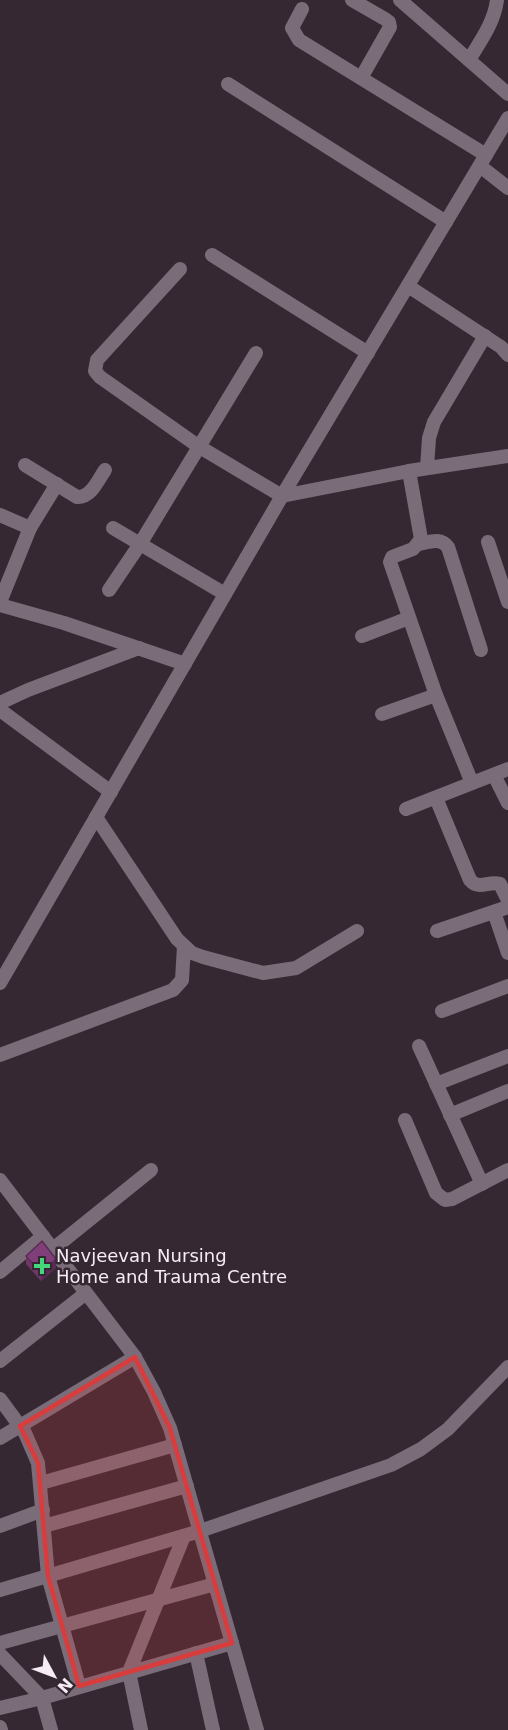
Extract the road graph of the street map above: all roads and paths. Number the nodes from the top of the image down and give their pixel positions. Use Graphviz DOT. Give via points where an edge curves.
graph roads {
  1 [pos="352,0"];
  2 [pos="400,0"];
  3 [pos="497,0"];
  4 [pos="368,4"];
  5 [pos="302,9"];
  6 [pos="469,60"];
  7 [pos="361,78"];
  8 [pos="228,84"];
  9 [pos="508,94"];
  10 [pos="508,118"];
  11 [pos="483,160"];
  12 [pos="508,188"];
  13 [pos="446,222"];
  14 [pos="212,255"];
  15 [pos="180,269"];
  16 [pos="408,286"];
  17 [pos="485,336"];
  18 [pos="256,353"];
  19 [pos="368,353"];
  20 [pos="508,355"];
  21 [pos="198,446"];
  22 [pos="508,456"];
  23 [pos="25,465"];
  24 [pos="427,468"];
  25 [pos="105,470"];
  26 [pos="409,471"];
  27 [pos="57,484"];
  28 [pos="282,496"];
  29 [pos="0,515"];
  30 [pos="30,528"];
  31 [pos="113,528"];
  32 [pos="488,543"];
  33 [pos="141,544"];
  34 [pos="419,544"];
  35 [pos="109,590"];
  36 [pos="225,594"];
  37 [pos="508,602"];
  38 [pos="0,603"];
  39 [pos="409,618"];
  40 [pos="362,636"];
  41 [pos="139,648"];
  42 [pos="481,650"];
  43 [pos="185,664"];
  44 [pos="436,695"];
  45 [pos="0,704"];
  46 [pos="0,710"];
  47 [pos="382,714"];
  48 [pos="508,769"];
  49 [pos="494,775"];
  50 [pos="472,783"];
  51 [pos="111,792"];
  52 [pos="436,798"];
  53 [pos="508,803"];
  54 [pos="406,809"];
  55 [pos="96,817"];
  56 [pos="508,900"];
  57 [pos="508,907"];
  58 [pos="494,912"];
  59 [pos="357,931"];
  60 [pos="437,932"];
  61 [pos="184,946"];
  62 [pos="508,953"];
  63 [pos="0,982"];
  64 [pos="508,986"];
  65 [pos="442,1011"];
  66 [pos="418,1046"];
  67 [pos="0,1054"];
  68 [pos="508,1056"];
  69 [pos="436,1084"];
  70 [pos="508,1091"];
  71 [pos="450,1115"];
  72 [pos="405,1120"];
  73 [pos="151,1170"];
  74 [pos="508,1170"];
  75 [pos="0,1180"];
  76 [pos="482,1184"];
  77 [pos="43,1236"];
  78 [pos="52,1249"];
  79 [pos="0,1272"];
  80 [pos="86,1293"];
  81 [pos="135,1357"];
  82 [pos="0,1361"];
  83 [pos="508,1367"];
  84 [pos="0,1400"];
  85 [pos="20,1426"];
  86 [pos="0,1438"];
  87 [pos="174,1445"];
  88 [pos="41,1483"];
  89 [pos="187,1486"];
  90 [pos="43,1510"];
  91 [pos="0,1526"];
  92 [pos="44,1526"];
  93 [pos="200,1531"];
  94 [pos="184,1536"];
  95 [pos="48,1576"];
  96 [pos="215,1584"];
  97 [pos="0,1590"];
  98 [pos="158,1600"];
  99 [pos="62,1626"];
  100 [pos="0,1643"];
  101 [pos="232,1643"];
  102 [pos="196,1653"];
  103 [pos="0,1654"];
  104 [pos="129,1672"];
  105 [pos="79,1686"];
  106 [pos="42,1698"];
  107 [pos="0,1708"];
  108 [pos="51,1730"];
  109 [pos="141,1730"];
  110 [pos="213,1730"];
  111 [pos="257,1730"];
  1 -- 4 [label="street"];
  2 -- 6 [label="street"];
  3 -- 6 [label="street" via="489,27"];
  4 -- 7 [label="street" via="390,27"];
  5 -- 7 [label="street" via="292,28 299,40"];
  6 -- 9 [label="street"];
  7 -- 11 [label="street"];
  8 -- 13 [label="street"];
  10 -- 11 [label="street"];
  11 -- 12 [label="street"];
  11 -- 13 [label="street"];
  13 -- 16 [label="street"];
  14 -- 19 [label="street"];
  15 -- 21 [label="street" via="97,360 95,371"];
  16 -- 17 [label="street"];
  16 -- 19 [label="street"];
  17 -- 20 [label="street"];
  17 -- 24 [label="street" via="434,422"];
  18 -- 21 [label="street"];
  19 -- 28 [label="street"];
  21 -- 28 [label="street"];
  21 -- 33 [label="street"];
  22 -- 24 [label="street"];
  23 -- 27 [label="street"];
  24 -- 26 [label="street"];
  25 -- 27 [label="street" via="88,495 82,497"];
  26 -- 28 [label="street"];
  26 -- 34 [label="street" via="421,532"];
  27 -- 30 [label="street"];
  28 -- 36 [label="street"];
  29 -- 30 [label="street"];
  30 -- 38 [label="street"];
  31 -- 33 [label="street"];
  32 -- 37 [label="street"];
  33 -- 35 [label="street"];
  33 -- 36 [label="street"];
  34 -- 39 [label="street" via="396,554 390,562"];
  34 -- 42 [label="street" via="437,540 448,547"];
  36 -- 43 [label="street"];
  38 -- 41 [label="street"];
  39 -- 40 [label="street"];
  39 -- 44 [label="street"];
  41 -- 43 [label="street"];
  41 -- 45 [label="street"];
  43 -- 51 [label="street"];
  44 -- 47 [label="street"];
  44 -- 50 [label="street"];
  46 -- 51 [label="street"];
  48 -- 49 [label="street"];
  49 -- 50 [label="street"];
  49 -- 53 [label="street"];
  50 -- 52 [label="street"];
  51 -- 55 [label="street"];
  52 -- 54 [label="street"];
  52 -- 56 [label="street" via="470,880 480,887 500,884"];
  55 -- 61 [label="street"];
  55 -- 63 [label="street"];
  57 -- 58 [label="street"];
  58 -- 60 [label="street"];
  58 -- 62 [label="street"];
  59 -- 61 [label="street" via="296,968 263,973 203,957"];
  61 -- 67 [label="street" via="182,980 173,990"];
  64 -- 65 [label="street"];
  66 -- 69 [label="street"];
  68 -- 69 [label="street"];
  69 -- 71 [label="street"];
  70 -- 71 [label="street"];
  71 -- 76 [label="street"];
  72 -- 76 [label="street" via="440,1197 452,1199"];
  73 -- 78 [label="street"];
  74 -- 76 [label="street"];
  75 -- 77 [label="street"];
  77 -- 78 [label="street"];
  77 -- 79 [label="street"];
  78 -- 80 [label="street"];
  80 -- 81 [label="street"];
  80 -- 82 [label="street"];
  81 -- 85 [label="street"];
  81 -- 87 [label="street" via="170,1428"];
  83 -- 93 [label="street" via="448,1429 391,1465"];
  84 -- 85 [label="street"];
  85 -- 86 [label="street"];
  85 -- 88 [label="street" via="33,1449"];
  87 -- 88 [label="street"];
  87 -- 89 [label="street"];
  88 -- 90 [label="street"];
  89 -- 92 [label="street"];
  89 -- 93 [label="street"];
  90 -- 91 [label="street"];
  90 -- 92 [label="street"];
  92 -- 95 [label="street"];
  93 -- 94 [label="street"];
  93 -- 96 [label="street"];
  94 -- 95 [label="street"];
  94 -- 98 [label="street"];
  95 -- 97 [label="street"];
  95 -- 99 [label="street"];
  96 -- 98 [label="street"];
  96 -- 101 [label="street"];
  98 -- 99 [label="street"];
  98 -- 104 [label="street"];
  99 -- 100 [label="street"];
  99 -- 105 [label="street"];
  101 -- 102 [label="street"];
  101 -- 111 [label="street"];
  102 -- 104 [label="street"];
  102 -- 110 [label="street"];
  103 -- 106 [label="street"];
  104 -- 105 [label="street"];
  104 -- 109 [label="street"];
  105 -- 106 [label="street"];
  106 -- 107 [label="street"];
  106 -- 108 [label="street"];
}
